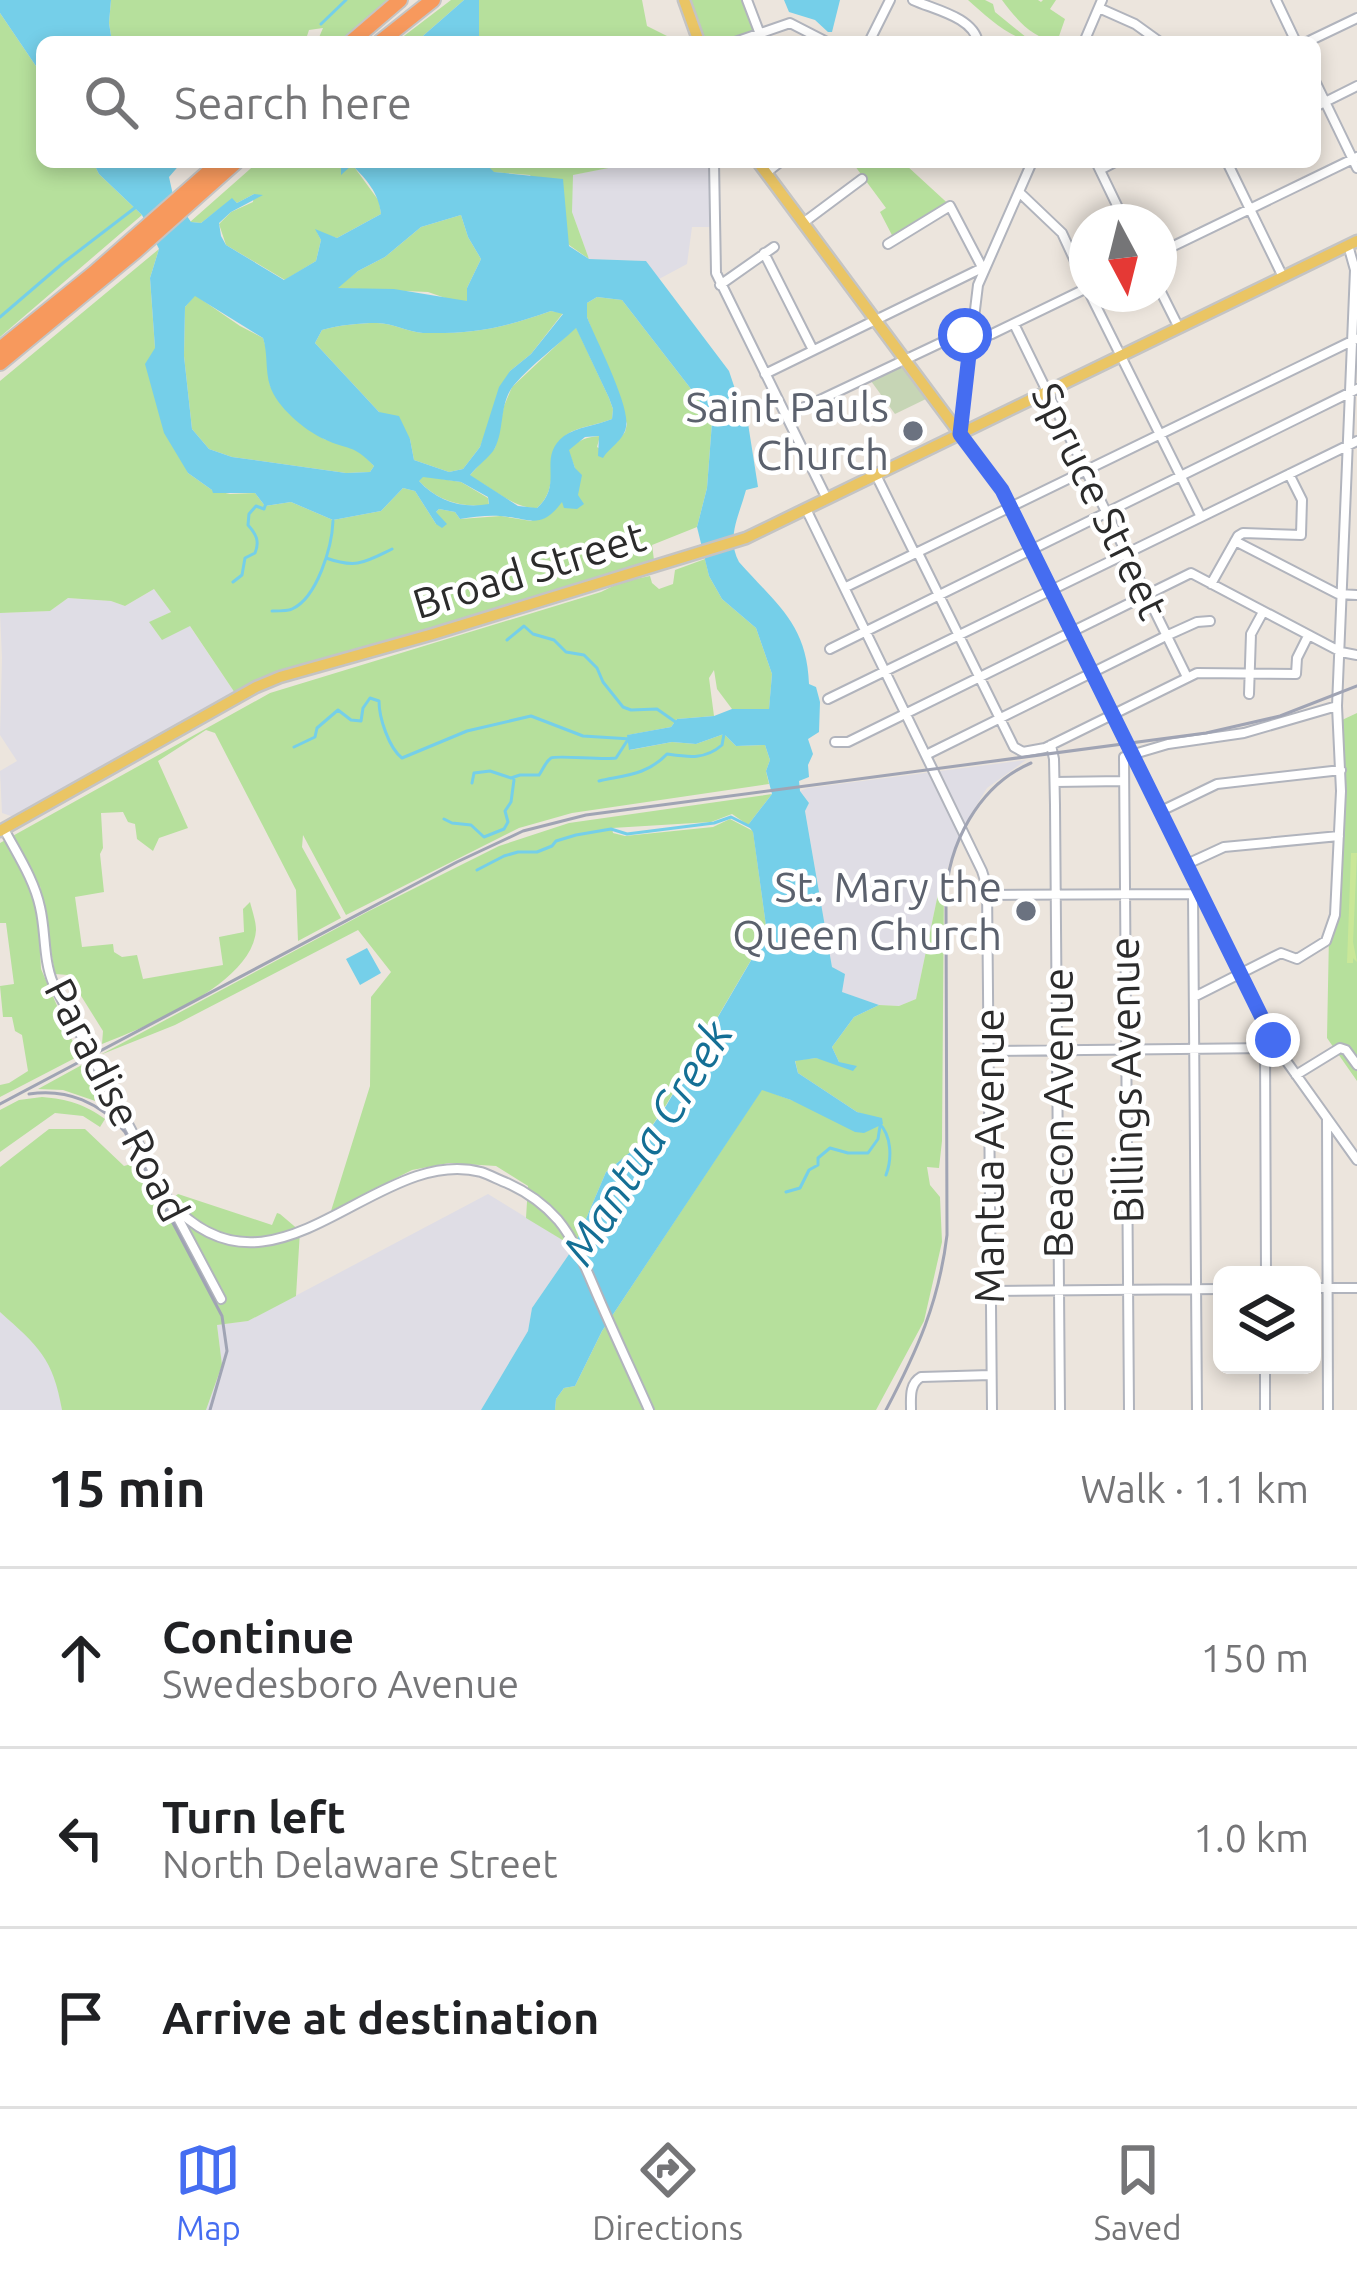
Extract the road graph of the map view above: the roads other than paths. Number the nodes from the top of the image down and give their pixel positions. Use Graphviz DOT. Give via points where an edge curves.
graph roads {
  1 [pos="400,0"];
  2 [pos="429,0"];
  3 [pos="684,0"];
  4 [pos="748,0"];
  5 [pos="890,0"];
  6 [pos="913,0"];
  7 [pos="1276,0"];
  8 [pos="1101,4"];
  9 [pos="1357,18"];
  10 [pos="358,36"];
  11 [pos="385,36"];
  12 [pos="697,36"];
  13 [pos="761,36"];
  14 [pos="766,36"];
  15 [pos="815,36"];
  16 [pos="872,36"];
  17 [pos="976,36"];
  18 [pos="1087,36"];
  19 [pos="1152,36"];
  20 [pos="1293,36"];
  21 [pos="1320,36"];
  22 [pos="1357,86"];
  23 [pos="1321,94"];
  24 [pos="1325,102"];
  25 [pos="1321,104"];
  26 [pos="1356,161"];
  27 [pos="215,168"];
  28 [pos="228,168"];
  29 [pos="714,168"];
  30 [pos="763,168"];
  31 [pos="1029,168"];
  32 [pos="1099,168"];
  33 [pos="1230,168"];
  34 [pos="862,179"];
  35 [pos="1019,191"];
  36 [pos="193,193"];
  37 [pos="1116,204"];
  38 [pos="1250,209"];
  39 [pos="803,224"];
  40 [pos="137,242"];
  41 [pos="1353,243"];
  42 [pos="888,244"];
  43 [pos="1177,244"];
  44 [pos="1069,250"];
  45 [pos="982,275"];
  46 [pos="1282,277"];
  47 [pos="720,285"];
  48 [pos="1069,299"];
  49 [pos="1099,312"];
  50 [pos="1171,312"];
  51 [pos="874,320"];
  52 [pos="1014,324"];
  53 [pos="1179,328"];
  54 [pos="971,337"];
  55 [pos="1355,340"];
  56 [pos="0,346"];
  57 [pos="813,350"];
  58 [pos="1120,356"];
  59 [pos="904,359"];
  60 [pos="0,363"];
  61 [pos="765,374"];
  62 [pos="1354,391"];
  63 [pos="1047,392"];
  64 [pos="786,416"];
  65 [pos="960,434"];
  66 [pos="1160,435"];
  67 [pos="1352,443"];
  68 [pos="1086,471"];
  69 [pos="1289,474"];
  70 [pos="876,475"];
  71 [pos="1180,476"];
  72 [pos="827,499"];
  73 [pos="1011,508"];
  74 [pos="806,509"];
  75 [pos="1106,512"];
  76 [pos="1201,517"];
  77 [pos="1234,540"];
  78 [pos="1032,549"];
  79 [pos="918,554"];
  80 [pos="1126,554"];
  81 [pos="1211,584"];
  82 [pos="845,587"];
  83 [pos="1052,590"];
  84 [pos="1343,594"];
  85 [pos="939,595"];
  86 [pos="1146,595"];
  87 [pos="1357,595"];
  88 [pos="1263,611"];
  89 [pos="1210,621"];
  90 [pos="865,632"];
  91 [pos="1072,632"];
  92 [pos="959,636"];
  93 [pos="1166,636"];
  94 [pos="1308,636"];
  95 [pos="830,649"];
  96 [pos="1341,652"];
  97 [pos="1357,655"];
  98 [pos="885,672"];
  99 [pos="1092,673"];
  100 [pos="1250,674"];
  101 [pos="979,677"];
  102 [pos="1187,677"];
  103 [pos="1249,694"];
  104 [pos="828,699"];
  105 [pos="1337,706"];
  106 [pos="905,714"];
  107 [pos="1113,714"];
  108 [pos="999,718"];
  109 [pos="835,742"];
  110 [pos="1051,745"];
  111 [pos="926,755"];
  112 [pos="1132,755"];
  113 [pos="1341,770"];
  114 [pos="1124,781"];
  115 [pos="1055,782"];
  116 [pos="1161,811"];
  117 [pos="1,828"];
  118 [pos="1339,836"];
  119 [pos="1187,864"];
  120 [pos="1056,894"];
  121 [pos="1125,894"];
  122 [pos="1197,894"];
  123 [pos="988,895"];
  124 [pos="1241,973"];
  125 [pos="1194,997"];
  126 [pos="1265,1048"];
  127 [pos="1277,1048"];
  128 [pos="1126,1049"];
  129 [pos="1194,1049"];
  130 [pos="1058,1050"];
  131 [pos="988,1051"];
  132 [pos="1357,1065"];
  133 [pos="1296,1076"];
  134 [pos="1327,1119"];
  135 [pos="1357,1160"];
  136 [pos="170,1202"];
  137 [pos="1266,1266"];
  138 [pos="1321,1288"];
  139 [pos="1327,1288"];
  140 [pos="1357,1288"];
  141 [pos="1196,1289"];
  142 [pos="1213,1289"];
  143 [pos="1128,1290"];
  144 [pos="990,1291"];
  145 [pos="1059,1291"];
  146 [pos="221,1299"];
  147 [pos="1265,1374"];
  148 [pos="991,1375"];
  149 [pos="649,1410"];
  150 [pos="911,1410"];
  151 [pos="992,1410"];
  152 [pos="1060,1410"];
  153 [pos="1129,1410"];
  154 [pos="1197,1410"];
  155 [pos="1265,1410"];
  156 [pos="1328,1410"];
  1 -- 10 [label="highway"];
  2 -- 11 [label="highway"];
  3 -- 12 [label="main road"];
  4 -- 13 [label="street"];
  5 -- 16 [label="street"];
  6 -- 17 [label="street" via="973,27"];
  7 -- 20 [label="street"];
  8 -- 18 [label="street"];
  8 -- 19 [label="street"];
  9 -- 21 [label="street"];
  14 -- 15 [label="street" via="790,23"];
  22 -- 24 [label="street"];
  23 -- 24 [label="street"];
  24 -- 25 [label="street"];
  24 -- 26 [label="street"];
  26 -- 38 [label="street"];
  27 -- 36 [label="highway"];
  28 -- 36 [label="highway"];
  29 -- 47 [label="street"];
  30 -- 39 [label="main road"];
  31 -- 35 [label="street"];
  32 -- 37 [label="street"];
  33 -- 38 [label="street"];
  34 -- 39 [label="street"];
  35 -- 44 [label="street"];
  35 -- 45 [label="street"];
  36 -- 40 [label="highway"];
  38 -- 43 [label="street"];
  38 -- 46 [label="street"];
  39 -- 51 [label="main road"];
  40 -- 56 [label="highway"];
  40 -- 60 [label="highway"];
  41 -- 46 [label="main road, Broad Street"];
  41 -- 55 [label="street"];
  42 -- 45 [label="street" via="950,206"];
  45 -- 51 [label="street" via="978,270"];
  45 -- 54 [label="street"];
  46 -- 53 [label="main road, Broad Street"];
  47 -- 57 [label="street" via="769,250"];
  47 -- 61 [label="street"];
  48 -- 52 [label="street"];
  49 -- 58 [label="street"];
  50 -- 53 [label="street"];
  51 -- 57 [label="street"];
  51 -- 59 [label="main road"];
  52 -- 54 [label="street"];
  52 -- 63 [label="street, Spruce Street"];
  53 -- 58 [label="main road, Broad Street"];
  54 -- 59 [label="street"];
  54 -- 65 [label="street"];
  55 -- 62 [label="street"];
  55 -- 66 [label="street"];
  57 -- 61 [label="street"];
  58 -- 63 [label="main road, Broad Street"];
  58 -- 66 [label="street"];
  59 -- 64 [label="street"];
  59 -- 65 [label="main road"];
  61 -- 64 [label="street"];
  62 -- 67 [label="street"];
  62 -- 71 [label="street"];
  63 -- 65 [label="main road, Broad Street"];
  63 -- 68 [label="street, Spruce Street"];
  64 -- 72 [label="street"];
  65 -- 70 [label="main road, Broad Street"];
  65 -- 73 [label="street"];
  66 -- 68 [label="street"];
  66 -- 71 [label="street"];
  67 -- 69 [label="street"];
  67 -- 84 [label="street"];
  68 -- 73 [label="street"];
  68 -- 75 [label="street, Spruce Street"];
  69 -- 76 [label="street"];
  69 -- 77 [label="street" via="1302,500 1301,536 1244,533"];
  70 -- 72 [label="main road, Broad Street"];
  70 -- 79 [label="street"];
  71 -- 75 [label="street"];
  71 -- 76 [label="street"];
  72 -- 74 [label="main road, Broad Street"];
  73 -- 78 [label="street"];
  73 -- 79 [label="street"];
  74 -- 82 [label="street, Mantua Avenue"];
  74 -- 117 [label="main road, Broad Street" via="734,542 256,687"];
  75 -- 78 [label="street"];
  75 -- 80 [label="street, Spruce Street"];
  76 -- 80 [label="street"];
  77 -- 81 [label="street"];
  77 -- 84 [label="street"];
  78 -- 83 [label="street"];
  78 -- 85 [label="street"];
  79 -- 82 [label="street"];
  79 -- 85 [label="street"];
  80 -- 83 [label="street"];
  80 -- 86 [label="street, Spruce Street"];
  81 -- 86 [label="street" via="1191,573"];
  81 -- 88 [label="street"];
  82 -- 90 [label="street, Mantua Avenue"];
  83 -- 91 [label="street"];
  83 -- 92 [label="street"];
  84 -- 87 [label="street"];
  84 -- 96 [label="street"];
  85 -- 90 [label="street"];
  85 -- 92 [label="street"];
  86 -- 91 [label="street"];
  86 -- 93 [label="street, Spruce Street"];
  88 -- 94 [label="street"];
  88 -- 100 [label="street" via="1251,634"];
  89 -- 93 [label="street"];
  90 -- 95 [label="street"];
  90 -- 98 [label="street, Mantua Avenue"];
  91 -- 99 [label="street"];
  91 -- 101 [label="street"];
  92 -- 98 [label="street"];
  92 -- 101 [label="street"];
  93 -- 99 [label="street"];
  93 -- 102 [label="street, Spruce Street"];
  94 -- 96 [label="street"];
  94 -- 100 [label="street" via="1296,674"];
  96 -- 97 [label="street"];
  96 -- 105 [label="street"];
  98 -- 104 [label="street"];
  98 -- 106 [label="street, Mantua Avenue"];
  99 -- 107 [label="street"];
  99 -- 108 [label="street"];
  100 -- 102 [label="street"];
  100 -- 103 [label="street"];
  101 -- 106 [label="street"];
  101 -- 108 [label="street"];
  102 -- 107 [label="street"];
  105 -- 112 [label="street"];
  105 -- 113 [label="street"];
  106 -- 109 [label="street"];
  106 -- 111 [label="street, Mantua Avenue"];
  107 -- 110 [label="street"];
  107 -- 112 [label="street"];
  108 -- 110 [label="street" via="1023,752"];
  108 -- 111 [label="street"];
  110 -- 115 [label="street, Beacon Avenue"];
  111 -- 123 [label="street, Mantua Avenue"];
  112 -- 114 [label="street, Billings Avenue" via="1124,758"];
  112 -- 116 [label="street"];
  113 -- 116 [label="street" via="1216,784"];
  113 -- 118 [label="street"];
  114 -- 115 [label="street"];
  114 -- 121 [label="street, Billings Avenue"];
  115 -- 120 [label="street, Beacon Avenue"];
  116 -- 119 [label="street"];
  117 -- 136 [label="street, Paradise Road" via="36,892 53,983"];
  118 -- 119 [label="street" via="1224,847"];
  118 -- 124 [label="street" via="1327,941 1297,959 1281,953"];
  119 -- 122 [label="street"];
  120 -- 121 [label="street"];
  120 -- 123 [label="street"];
  120 -- 130 [label="street, Beacon Avenue"];
  121 -- 122 [label="street"];
  121 -- 128 [label="street, Billings Avenue"];
  122 -- 124 [label="street"];
  122 -- 125 [label="street"];
  123 -- 131 [label="street, Mantua Avenue"];
  124 -- 125 [label="street"];
  124 -- 127 [label="street"];
  125 -- 129 [label="street"];
  126 -- 127 [label="street"];
  126 -- 129 [label="street"];
  126 -- 137 [label="street"];
  127 -- 133 [label="street"];
  128 -- 129 [label="street"];
  128 -- 130 [label="street"];
  128 -- 143 [label="street, Billings Avenue"];
  129 -- 141 [label="street"];
  130 -- 131 [label="street"];
  130 -- 145 [label="street, Beacon Avenue"];
  131 -- 144 [label="street, Mantua Avenue"];
  132 -- 133 [label="street" via="1340,1048"];
  133 -- 134 [label="street"];
  134 -- 135 [label="street"];
  134 -- 139 [label="street"];
  136 -- 146 [label="street, Paradise Road"];
  136 -- 149 [label="street" via="207,1234 264,1243 445,1171 480,1172 531,1194 572,1242"];
  138 -- 139 [label="street"];
  139 -- 140 [label="street"];
  139 -- 156 [label="street"];
  141 -- 142 [label="street"];
  141 -- 143 [label="street"];
  141 -- 154 [label="street"];
  143 -- 145 [label="street"];
  143 -- 153 [label="street, Billings Avenue"];
  144 -- 145 [label="street"];
  144 -- 148 [label="street, Mantua Avenue"];
  145 -- 152 [label="street, Beacon Avenue"];
  147 -- 155 [label="street"];
  148 -- 150 [label="street" via="921,1377"];
  148 -- 151 [label="street, Mantua Avenue"];
}
